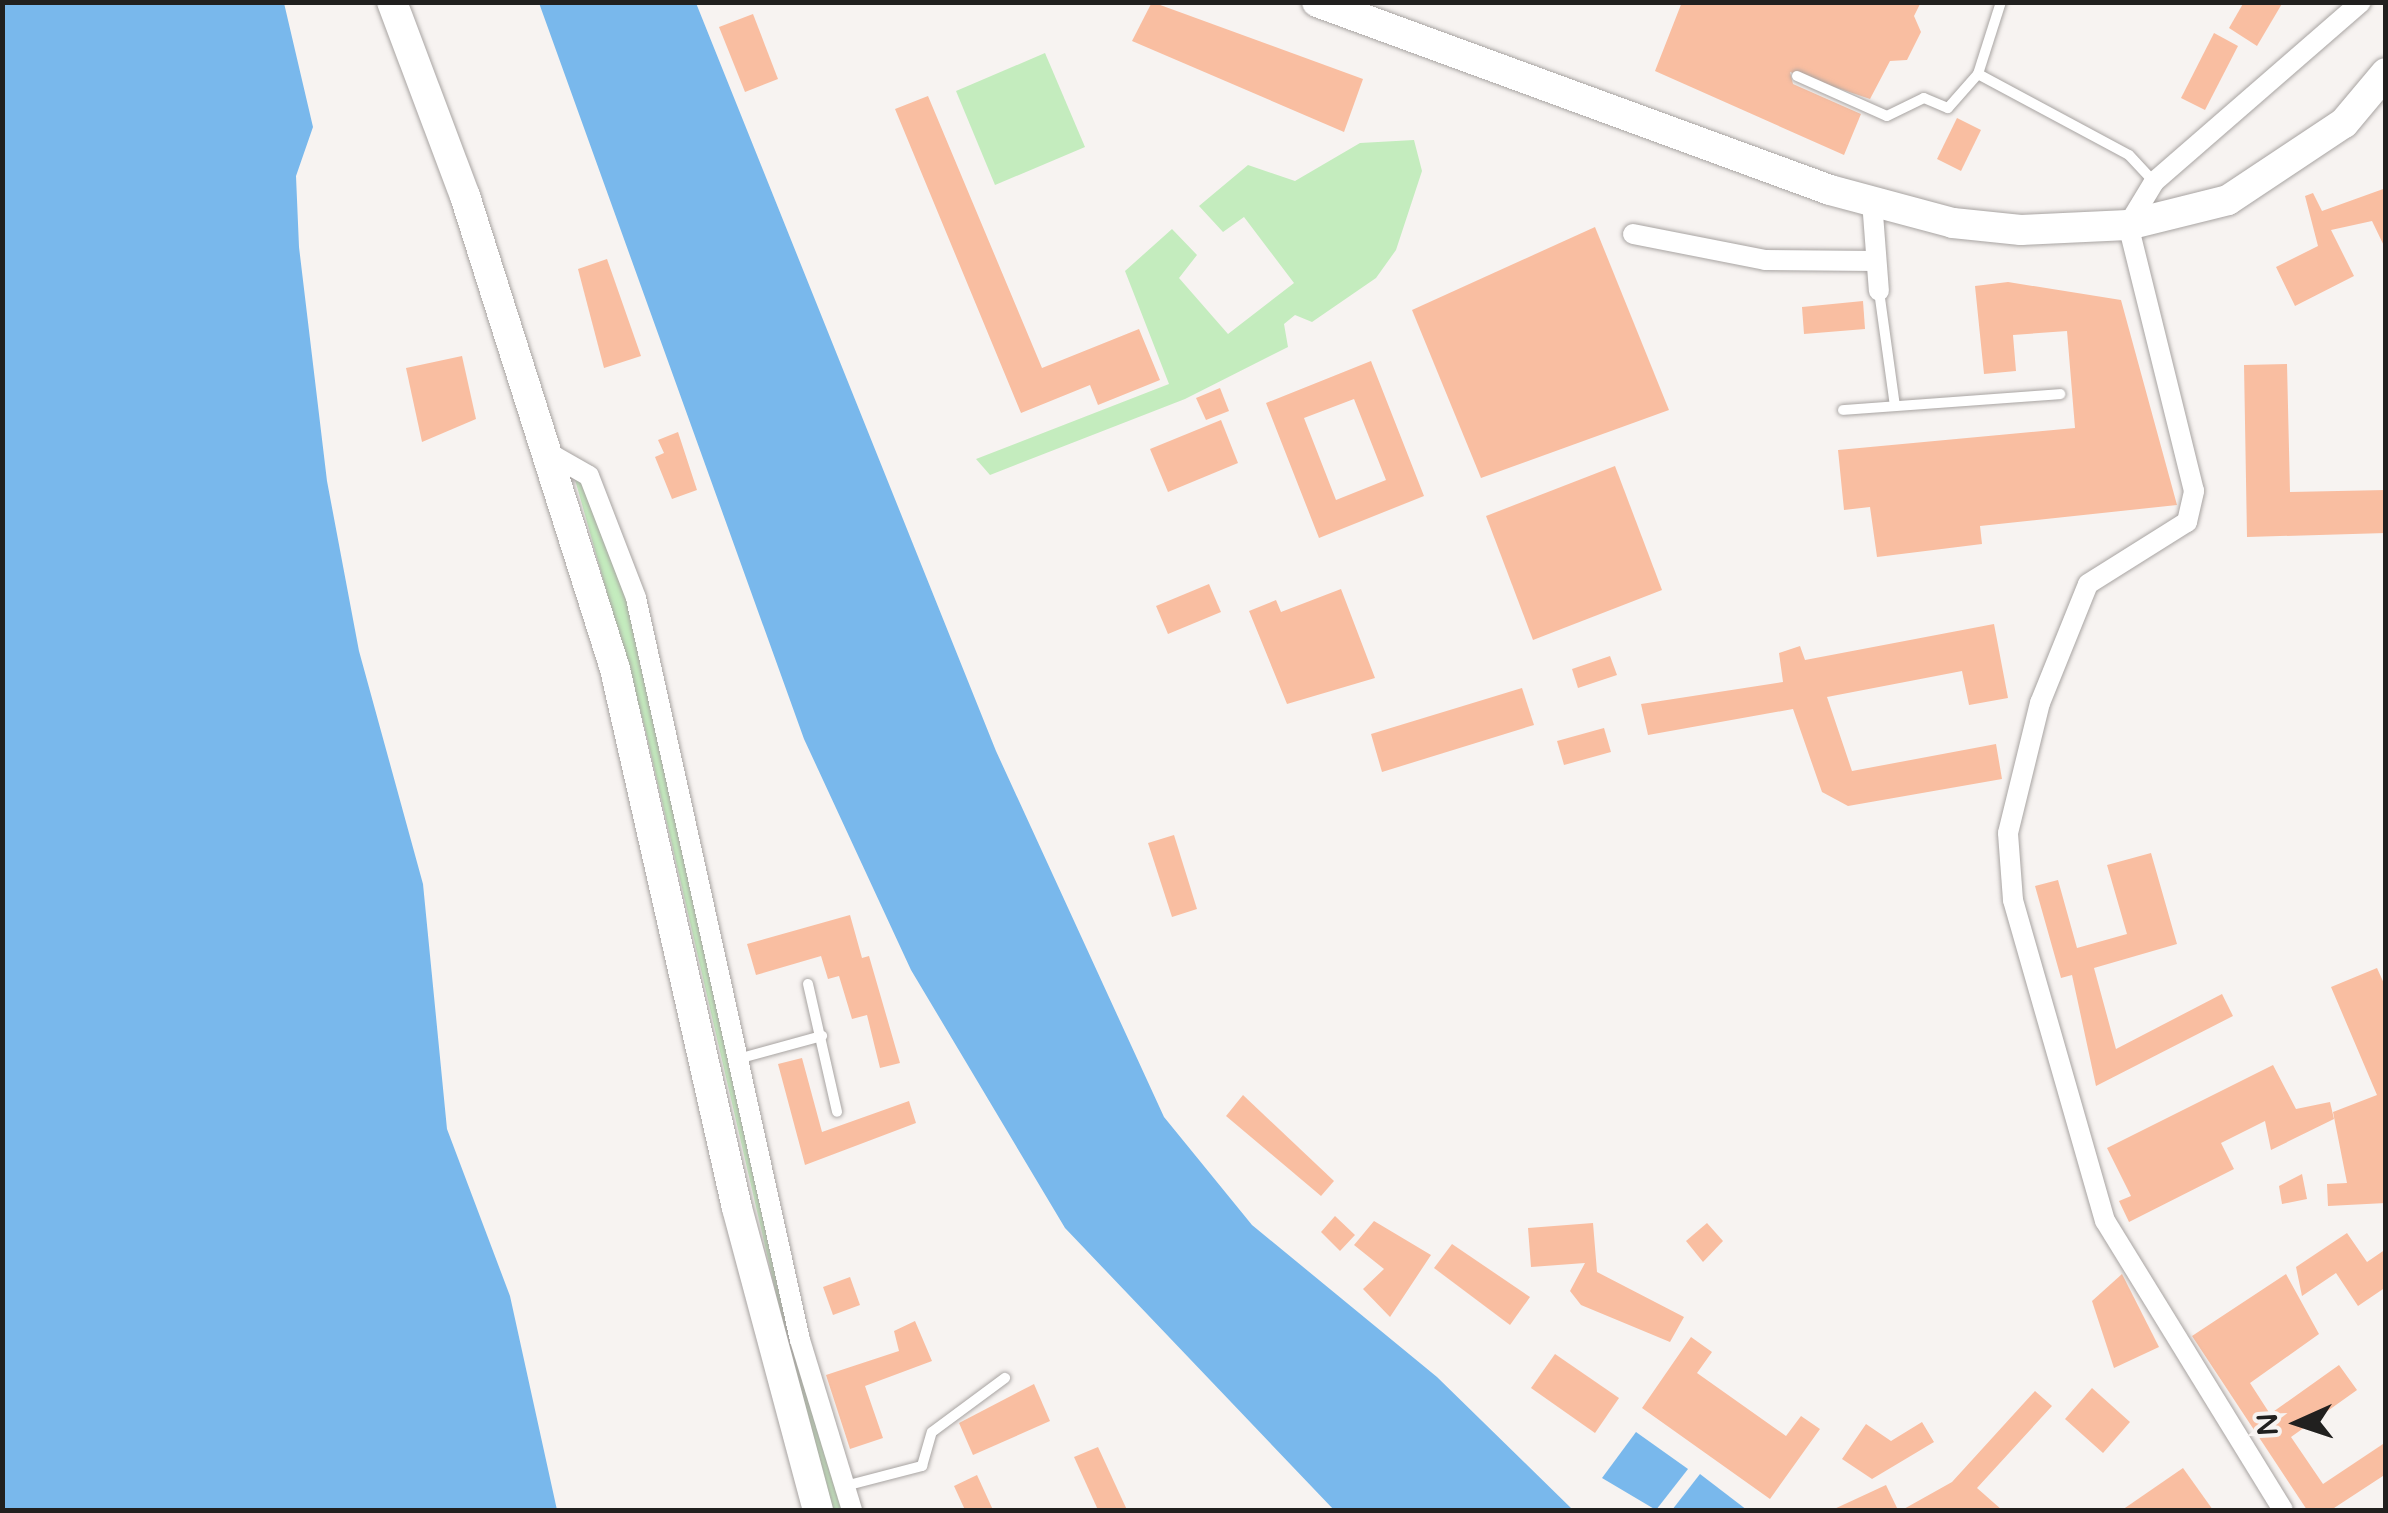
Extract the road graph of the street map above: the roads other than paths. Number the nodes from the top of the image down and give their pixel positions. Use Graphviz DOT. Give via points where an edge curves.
graph roads {
  1 [pos="392,2"];
  2 [pos="1317,2"];
  3 [pos="2001,2"];
  4 [pos="2361,2"];
  5 [pos="2386,73"];
  6 [pos="1978,74"];
  7 [pos="1798,76"];
  8 [pos="2154,182"];
  9 [pos="1872,201"];
  10 [pos="2128,225"];
  11 [pos="1633,234"];
  12 [pos="1876,262"];
  13 [pos="1878,291"];
  14 [pos="2060,394"];
  15 [pos="1895,406"];
  16 [pos="1843,410"];
  17 [pos="547,452"];
  18 [pos="808,984"];
  19 [pos="822,1036"];
  20 [pos="745,1057"];
  21 [pos="837,1112"];
  22 [pos="1005,1378"];
  23 [pos="845,1486"];
  24 [pos="818,1510"];
  25 [pos="852,1510"];
  26 [pos="2282,1510"];
  1 -- 17 [label="street"];
  2 -- 9 [label="street"];
  3 -- 6 [label="lane"];
  4 -- 8 [label="street"];
  5 -- 10 [label="street" via="2344,124 2228,200"];
  6 -- 7 [label="lane" via="1948,108 1924,98 1886,116"];
  6 -- 8 [label="lane" via="2129,156"];
  8 -- 10 [label="street"];
  9 -- 10 [label="street" via="2021,230"];
  9 -- 12 [label="street"];
  10 -- 26 [label="street" via="2194,492 2186,522 2088,584 2068,626 2008,834 2013,900 2105,1221"];
  11 -- 12 [label="street" via="1764,260"];
  12 -- 13 [label="street"];
  13 -- 15 [label="lane"];
  14 -- 15 [label="lane"];
  15 -- 16 [label="lane"];
  17 -- 20 [label="street" via="589,476 620,545"];
  17 -- 24 [label="street" via="615,669 737,1208"];
  18 -- 19 [label="lane"];
  19 -- 20 [label="lane"];
  19 -- 21 [label="lane"];
  20 -- 23 [label="street" via="800,1340"];
  22 -- 23 [label="lane" via="932,1432 922,1466"];
  23 -- 25 [label="street"];
}
